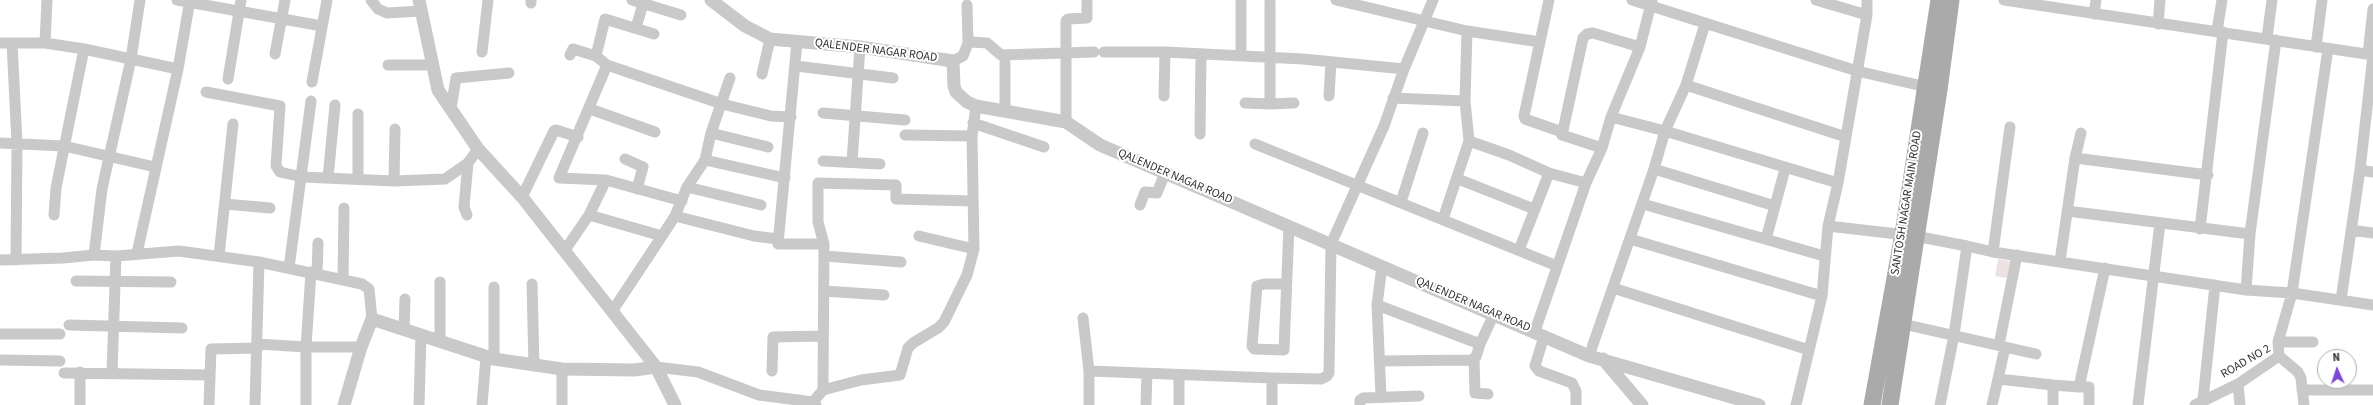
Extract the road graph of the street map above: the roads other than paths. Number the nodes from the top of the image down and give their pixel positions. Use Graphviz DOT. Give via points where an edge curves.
graph roads {
  1 [pos="47,0"];
  2 [pos="177,0"];
  3 [pos="241,0"];
  4 [pos="285,0"];
  5 [pos="326,0"];
  6 [pos="371,0"];
  7 [pos="488,0"];
  8 [pos="632,0"];
  9 [pos="711,0"];
  10 [pos="1087,0"];
  11 [pos="1336,0"];
  12 [pos="1433,0"];
  13 [pos="1549,0"];
  14 [pos="1632,0"];
  15 [pos="1816,0"];
  16 [pos="1867,0"];
  17 [pos="1939,0"];
  18 [pos="1951,0"];
  19 [pos="2004,0"];
  20 [pos="2096,0"];
  21 [pos="2160,0"];
  22 [pos="2222,0"];
  23 [pos="2272,0"];
  24 [pos="2322,0"];
  25 [pos="137,1"];
  26 [pos="189,1"];
  27 [pos="1241,1"];
  28 [pos="644,2"];
  29 [pos="1270,2"];
  30 [pos="2031,2"];
  31 [pos="1651,3"];
  32 [pos="968,5"];
  33 [pos="420,6"];
  34 [pos="2373,9"];
  35 [pos="239,11"];
  36 [pos="2094,14"];
  37 [pos="681,15"];
  38 [pos="1867,15"];
  39 [pos="281,19"];
  40 [pos="1425,21"];
  41 [pos="1705,24"];
  42 [pos="2158,24"];
  43 [pos="322,26"];
  44 [pos="636,28"];
  45 [pos="1467,31"];
  46 [pos="2220,31"];
  47 [pos="654,34"];
  48 [pos="770,39"];
  49 [pos="2272,39"];
  50 [pos="797,42"];
  51 [pos="1540,42"];
  52 [pos="0,43"];
  53 [pos="12,43"];
  54 [pos="968,43"];
  55 [pos="45,44"];
  56 [pos="860,47"];
  57 [pos="1640,47"];
  58 [pos="2316,47"];
  59 [pos="84,49"];
  60 [pos="2328,49"];
  61 [pos="482,52"];
  62 [pos="1165,52"];
  63 [pos="1066,53"];
  64 [pos="274,54"];
  65 [pos="1201,54"];
  66 [pos="2368,54"];
  67 [pos="570,55"];
  68 [pos="596,56"];
  69 [pos="1241,56"];
  70 [pos="1271,58"];
  71 [pos="131,59"];
  72 [pos="953,61"];
  73 [pos="1330,62"];
  74 [pos="1005,64"];
  75 [pos="388,65"];
  76 [pos="433,65"];
  77 [pos="607,65"];
  78 [pos="796,66"];
  79 [pos="178,69"];
  80 [pos="1404,69"];
  81 [pos="1857,71"];
  82 [pos="509,73"];
  83 [pos="859,73"];
  84 [pos="762,74"];
  85 [pos="730,78"];
  86 [pos="893,78"];
  87 [pos="228,79"];
  88 [pos="312,82"];
  89 [pos="1686,85"];
  90 [pos="1932,89"];
  91 [pos="206,92"];
  92 [pos="1164,96"];
  93 [pos="1329,96"];
  94 [pos="1393,98"];
  95 [pos="310,101"];
  96 [pos="1466,102"];
  97 [pos="1245,103"];
  98 [pos="722,104"];
  99 [pos="1270,104"];
  100 [pos="1294,104"];
  101 [pos="335,105"];
  102 [pos="976,106"];
  103 [pos="2370,106"];
  104 [pos="451,108"];
  105 [pos="590,109"];
  106 [pos="1005,112"];
  107 [pos="823,113"];
  108 [pos="358,114"];
  109 [pos="856,116"];
  110 [pos="791,117"];
  111 [pos="1611,117"];
  112 [pos="905,120"];
  113 [pos="1066,122"];
  114 [pos="973,123"];
  115 [pos="233,124"];
  116 [pos="2010,127"];
  117 [pos="395,129"];
  118 [pos="1665,131"];
  119 [pos="655,132"];
  120 [pos="1562,132"];
  121 [pos="711,133"];
  122 [pos="1423,133"];
  123 [pos="2081,133"];
  124 [pos="1200,134"];
  125 [pos="905,135"];
  126 [pos="972,136"];
  127 [pos="578,137"];
  128 [pos="1846,137"];
  129 [pos="1469,141"];
  130 [pos="0,143"];
  131 [pos="17,143"];
  132 [pos="1255,144"];
  133 [pos="64,146"];
  134 [pos="768,146"];
  135 [pos="1044,147"];
  136 [pos="1602,148"];
  137 [pos="478,149"];
  138 [pos="109,158"];
  139 [pos="2075,158"];
  140 [pos="625,160"];
  141 [pos="705,160"];
  142 [pos="823,161"];
  143 [pos="852,162"];
  144 [pos="468,163"];
  145 [pos="880,164"];
  146 [pos="155,167"];
  147 [pos="1785,168"];
  148 [pos="1654,170"];
  149 [pos="2360,170"];
  150 [pos="1549,172"];
  151 [pos="2373,172"];
  152 [pos="1165,173"];
  153 [pos="2208,175"];
  154 [pos="302,177"];
  155 [pos="328,178"];
  156 [pos="785,178"];
  157 [pos="358,179"];
  158 [pos="1458,179"];
  159 [pos="606,180"];
  160 [pos="394,181"];
  161 [pos="1586,183"];
  162 [pos="1838,183"];
  163 [pos="1358,184"];
  164 [pos="687,187"];
  165 [pos="637,189"];
  166 [pos="522,197"];
  167 [pos="682,201"];
  168 [pos="972,201"];
  169 [pos="1401,202"];
  170 [pos="225,204"];
  171 [pos="1643,204"];
  172 [pos="761,205"];
  173 [pos="1140,205"];
  174 [pos="1775,206"];
  175 [pos="270,208"];
  176 [pos="344,208"];
  177 [pos="1534,209"];
  178 [pos="2067,211"];
  179 [pos="54,215"];
  180 [pos="467,215"];
  181 [pos="589,215"];
  182 [pos="674,216"];
  183 [pos="1443,219"];
  184 [pos="2160,223"];
  185 [pos="1289,226"];
  186 [pos="1828,226"];
  187 [pos="2200,229"];
  188 [pos="2351,230"];
  189 [pos="2373,233"];
  190 [pos="2250,234"];
  191 [pos="1909,235"];
  192 [pos="662,236"];
  193 [pos="919,236"];
  194 [pos="778,239"];
  195 [pos="1630,239"];
  196 [pos="1766,239"];
  197 [pos="318,243"];
  198 [pos="824,244"];
  199 [pos="1332,244"];
  200 [pos="1967,246"];
  201 [pos="974,249"];
  202 [pos="565,250"];
  203 [pos="1519,250"];
  204 [pos="1993,252"];
  205 [pos="137,253"];
  206 [pos="2017,254"];
  207 [pos="94,255"];
  208 [pos="116,256"];
  209 [pos="219,256"];
  210 [pos="825,256"];
  211 [pos="1824,256"];
  212 [pos="0,260"];
  213 [pos="16,260"];
  214 [pos="2060,261"];
  215 [pos="259,262"];
  216 [pos="901,262"];
  217 [pos="1382,266"];
  218 [pos="1557,266"];
  219 [pos="289,268"];
  220 [pos="2105,268"];
  221 [pos="314,273"];
  222 [pos="2155,277"];
  223 [pos="343,280"];
  224 [pos="76,281"];
  225 [pos="116,281"];
  226 [pos="171,282"];
  227 [pos="440,282"];
  228 [pos="532,284"];
  229 [pos="1286,284"];
  230 [pos="2215,285"];
  231 [pos="494,287"];
  232 [pos="1613,288"];
  233 [pos="2246,290"];
  234 [pos="824,291"];
  235 [pos="2292,294"];
  236 [pos="884,295"];
  237 [pos="1822,296"];
  238 [pos="405,299"];
  239 [pos="2341,300"];
  240 [pos="1378,305"];
  241 [pos="2373,305"];
  242 [pos="613,310"];
  243 [pos="1494,314"];
  244 [pos="1083,318"];
  245 [pos="372,319"];
  246 [pos="114,324"];
  247 [pos="1903,324"];
  248 [pos="69,325"];
  249 [pos="182,328"];
  250 [pos="404,329"];
  251 [pos="1539,333"];
  252 [pos="0,334"];
  253 [pos="60,334"];
  254 [pos="421,334"];
  255 [pos="1954,335"];
  256 [pos="823,336"];
  257 [pos="440,341"];
  258 [pos="2278,342"];
  259 [pos="2313,342"];
  260 [pos="1480,344"];
  261 [pos="258,346"];
  262 [pos="2002,346"];
  263 [pos="306,347"];
  264 [pos="361,347"];
  265 [pos="1809,350"];
  266 [pos="2036,354"];
  267 [pos="1589,356"];
  268 [pos="2279,356"];
  269 [pos="490,358"];
  270 [pos="1474,359"];
  271 [pos="1603,359"];
  272 [pos="0,360"];
  273 [pos="60,361"];
  274 [pos="1380,362"];
  275 [pos="534,365"];
  276 [pos="656,367"];
  277 [pos="562,369"];
  278 [pos="772,371"];
  279 [pos="1089,371"];
  280 [pos="80,372"];
  281 [pos="64,373"];
  282 [pos="112,373"];
  283 [pos="1147,374"];
  284 [pos="210,375"];
  285 [pos="1179,375"];
  286 [pos="1272,378"];
  287 [pos="1998,379"];
  288 [pos="2238,384"];
  289 [pos="2053,385"];
  290 [pos="2079,387"];
  291 [pos="823,390"];
  292 [pos="2302,390"];
  293 [pos="2373,390"];
  294 [pos="1488,394"];
  295 [pos="1381,396"];
  296 [pos="1420,396"];
  297 [pos="2199,402"];
  298 [pos="815,404"];
  299 [pos="80,405"];
  300 [pos="209,405"];
  301 [pos="255,405"];
  302 [pos="306,405"];
  303 [pos="344,405"];
  304 [pos="419,405"];
  305 [pos="482,405"];
  306 [pos="562,405"];
  307 [pos="675,405"];
  308 [pos="1089,405"];
  309 [pos="1146,405"];
  310 [pos="1178,405"];
  311 [pos="1272,405"];
  312 [pos="1360,405"];
  313 [pos="1576,405"];
  314 [pos="1642,405"];
  315 [pos="1759,405"];
  316 [pos="1796,405"];
  317 [pos="1872,405"];
  318 [pos="1890,405"];
  319 [pos="1940,405"];
  320 [pos="1992,405"];
  321 [pos="2053,405"];
  322 [pos="2089,405"];
  323 [pos="2138,405"];
  324 [pos="2240,405"];
  325 [pos="2304,405"];
  1 -- 55 [label="street"];
  2 -- 26 [label="street"];
  3 -- 35 [label="street"];
  4 -- 39 [label="street"];
  5 -- 43 [label="street"];
  6 -- 33 [label="street" via="378,9 387,13"];
  7 -- 61 [label="street"];
  8 -- 28 [label="street"];
  9 -- 48 [label="street, QALENDER NAGAR ROAD" via="745,26"];
  10 -- 63 [label="street" via="1087,18 1067,20"];
  11 -- 40 [label="street"];
  12 -- 40 [label="street"];
  13 -- 51 [label="street"];
  14 -- 31 [label="street"];
  15 -- 38 [label="street"];
  16 -- 38 [label="street"];
  17 -- 90 [label="main road, SANTOSH NAGAR MAIN ROAD"];
  18 -- 90 [label="main road, SANTOSH NAGAR MAIN ROAD"];
  19 -- 30 [label="street"];
  20 -- 36 [label="street"];
  21 -- 42 [label="street"];
  22 -- 46 [label="street"];
  23 -- 49 [label="street"];
  24 -- 58 [label="street"];
  25 -- 71 [label="street"];
  26 -- 35 [label="street"];
  26 -- 79 [label="street"];
  27 -- 69 [label="street"];
  28 -- 37 [label="street"];
  28 -- 44 [label="street"];
  29 -- 70 [label="street"];
  30 -- 36 [label="street"];
  31 -- 41 [label="street"];
  31 -- 57 [label="street"];
  32 -- 54 [label="street"];
  33 -- 76 [label="street"];
  34 -- 66 [label="street"];
  35 -- 39 [label="street"];
  35 -- 87 [label="street"];
  36 -- 42 [label="street"];
  38 -- 81 [label="street"];
  39 -- 43 [label="street"];
  39 -- 64 [label="street"];
  40 -- 45 [label="street"];
  40 -- 80 [label="street"];
  41 -- 81 [label="street"];
  41 -- 89 [label="street"];
  42 -- 46 [label="street"];
  43 -- 88 [label="street"];
  44 -- 47 [label="street"];
  44 -- 68 [label="street" via="605,19"];
  45 -- 51 [label="street"];
  45 -- 96 [label="street"];
  46 -- 49 [label="street"];
  46 -- 153 [label="street"];
  48 -- 50 [label="street, QALENDER NAGAR ROAD"];
  48 -- 84 [label="street"];
  49 -- 58 [label="street"];
  49 -- 190 [label="street"];
  50 -- 56 [label="street, QALENDER NAGAR ROAD"];
  50 -- 78 [label="street"];
  51 -- 120 [label="street" via="1524,116 1525,119"];
  52 -- 53 [label="street"];
  53 -- 55 [label="street"];
  53 -- 131 [label="street"];
  54 -- 63 [label="street" via="987,43 1001,55"];
  54 -- 72 [label="street" via="963,56"];
  55 -- 59 [label="street"];
  56 -- 72 [label="street, QALENDER NAGAR ROAD"];
  56 -- 83 [label="street"];
  57 -- 111 [label="street"];
  57 -- 120 [label="street" via="1593,32 1585,35"];
  58 -- 60 [label="street"];
  59 -- 71 [label="street"];
  59 -- 133 [label="street"];
  60 -- 66 [label="street"];
  60 -- 235 [label="street"];
  62 -- 63 [label="street"];
  62 -- 65 [label="street"];
  62 -- 92 [label="street"];
  63 -- 113 [label="street"];
  65 -- 69 [label="street"];
  65 -- 124 [label="street"];
  66 -- 103 [label="street" via="2373,55"];
  67 -- 68 [label="street" via="573,49"];
  68 -- 77 [label="street"];
  69 -- 70 [label="street"];
  70 -- 73 [label="street"];
  70 -- 99 [label="street"];
  71 -- 79 [label="street"];
  71 -- 138 [label="street"];
  72 -- 102 [label="street, QALENDER NAGAR ROAD" via="956,92"];
  73 -- 80 [label="street"];
  73 -- 93 [label="street"];
  74 -- 106 [label="street"];
  75 -- 76 [label="street"];
  76 -- 104 [label="street" via="438,90"];
  77 -- 98 [label="street"];
  77 -- 105 [label="street"];
  78 -- 83 [label="street"];
  78 -- 110 [label="street"];
  79 -- 146 [label="street"];
  80 -- 94 [label="street"];
  81 -- 90 [label="street"];
  81 -- 128 [label="street"];
  82 -- 104 [label="street" via="456,78"];
  83 -- 86 [label="street"];
  83 -- 109 [label="street"];
  85 -- 98 [label="street"];
  89 -- 118 [label="street"];
  89 -- 128 [label="street"];
  90 -- 191 [label="main road, SANTOSH NAGAR MAIN ROAD"];
  91 -- 154 [label="street" via="280,106 276,166 280,172"];
  94 -- 96 [label="street"];
  94 -- 163 [label="street"];
  95 -- 154 [label="street"];
  96 -- 129 [label="street"];
  97 -- 99 [label="street"];
  98 -- 110 [label="street" via="771,116"];
  98 -- 121 [label="street"];
  99 -- 100 [label="street"];
  101 -- 155 [label="street"];
  102 -- 106 [label="street, QALENDER NAGAR ROAD"];
  102 -- 114 [label="street"];
  103 -- 149 [label="street"];
  104 -- 137 [label="street"];
  105 -- 119 [label="street"];
  105 -- 127 [label="street"];
  106 -- 113 [label="street, QALENDER NAGAR ROAD"];
  107 -- 109 [label="street"];
  108 -- 157 [label="street"];
  109 -- 112 [label="street"];
  109 -- 143 [label="street"];
  110 -- 156 [label="street"];
  111 -- 118 [label="street"];
  111 -- 136 [label="street"];
  113 -- 152 [label="street, QALENDER NAGAR ROAD" via="1100,145"];
  114 -- 126 [label="street"];
  114 -- 135 [label="street"];
  115 -- 170 [label="street"];
  116 -- 204 [label="street"];
  117 -- 160 [label="street"];
  118 -- 147 [label="street"];
  118 -- 148 [label="street"];
  120 -- 136 [label="street" via="1566,138"];
  121 -- 134 [label="street"];
  121 -- 141 [label="street"];
  122 -- 169 [label="street"];
  123 -- 139 [label="street"];
  125 -- 126 [label="street"];
  126 -- 168 [label="street"];
  127 -- 159 [label="street" via="559,178"];
  127 -- 166 [label="street" via="554,131"];
  128 -- 162 [label="street"];
  129 -- 150 [label="street"];
  129 -- 158 [label="street"];
  130 -- 131 [label="street"];
  131 -- 133 [label="street"];
  131 -- 213 [label="street"];
  132 -- 163 [label="street"];
  133 -- 138 [label="street"];
  133 -- 179 [label="street"];
  136 -- 161 [label="street"];
  137 -- 144 [label="street"];
  137 -- 166 [label="street"];
  138 -- 146 [label="street"];
  138 -- 207 [label="street" via="102,189"];
  139 -- 153 [label="street"];
  139 -- 178 [label="street"];
  140 -- 165 [label="street" via="643,167"];
  141 -- 156 [label="street"];
  141 -- 164 [label="street"];
  142 -- 143 [label="street"];
  143 -- 145 [label="street"];
  144 -- 160 [label="street" via="445,179"];
  144 -- 180 [label="street" via="464,207"];
  146 -- 205 [label="street"];
  147 -- 162 [label="street"];
  147 -- 174 [label="street"];
  148 -- 171 [label="street"];
  148 -- 174 [label="street"];
  149 -- 151 [label="street"];
  149 -- 188 [label="street"];
  150 -- 161 [label="street"];
  150 -- 177 [label="street"];
  152 -- 173 [label="street" via="1157,193 1145,192"];
  152 -- 185 [label="street, QALENDER NAGAR ROAD"];
  153 -- 187 [label="street"];
  154 -- 155 [label="street"];
  154 -- 219 [label="street"];
  155 -- 157 [label="street"];
  156 -- 194 [label="street"];
  157 -- 160 [label="street"];
  158 -- 177 [label="street"];
  158 -- 183 [label="street"];
  159 -- 165 [label="street"];
  159 -- 181 [label="street"];
  161 -- 218 [label="street"];
  162 -- 186 [label="street"];
  163 -- 169 [label="street"];
  163 -- 199 [label="street"];
  164 -- 167 [label="street"];
  164 -- 172 [label="street"];
  165 -- 167 [label="street"];
  166 -- 202 [label="street"];
  167 -- 182 [label="street"];
  168 -- 198 [label="street" via="896,199 896,185 818,183 818,222"];
  168 -- 201 [label="street"];
  169 -- 183 [label="street"];
  170 -- 175 [label="street"];
  170 -- 209 [label="street"];
  171 -- 195 [label="street"];
  171 -- 196 [label="street"];
  174 -- 196 [label="street"];
  176 -- 223 [label="street"];
  177 -- 203 [label="street"];
  178 -- 184 [label="street"];
  178 -- 214 [label="street"];
  181 -- 192 [label="street"];
  181 -- 202 [label="street"];
  182 -- 192 [label="street"];
  182 -- 194 [label="street" via="754,236"];
  183 -- 203 [label="street"];
  184 -- 187 [label="street"];
  184 -- 222 [label="street"];
  185 -- 199 [label="street, QALENDER NAGAR ROAD"];
  185 -- 229 [label="street"];
  186 -- 191 [label="street"];
  186 -- 211 [label="street"];
  187 -- 190 [label="street"];
  188 -- 189 [label="street"];
  188 -- 239 [label="street"];
  190 -- 233 [label="street"];
  191 -- 200 [label="street"];
  191 -- 247 [label="main road, SANTOSH NAGAR MAIN ROAD"];
  191 -- 317 [label="main road, SANTOSH NAGAR MAIN ROAD"];
  192 -- 242 [label="street"];
  193 -- 201 [label="street"];
  194 -- 198 [label="street" via="778,244"];
  195 -- 232 [label="street"];
  195 -- 237 [label="street"];
  196 -- 211 [label="street"];
  197 -- 221 [label="street"];
  198 -- 210 [label="street"];
  199 -- 217 [label="street, QALENDER NAGAR ROAD"];
  199 -- 286 [label="street" via="1328,375 1321,378"];
  200 -- 204 [label="street"];
  200 -- 255 [label="street"];
  201 -- 291 [label="street" via="967,275 944,322 908,348 902,374 861,380"];
  202 -- 242 [label="street"];
  203 -- 218 [label="street"];
  204 -- 206 [label="street"];
  205 -- 208 [label="street"];
  205 -- 209 [label="street" via="179,251"];
  206 -- 214 [label="street"];
  206 -- 262 [label="street"];
  207 -- 208 [label="street"];
  207 -- 213 [label="street"];
  208 -- 225 [label="street"];
  209 -- 215 [label="street"];
  210 -- 216 [label="street"];
  210 -- 234 [label="street"];
  211 -- 237 [label="street"];
  212 -- 213 [label="street"];
  214 -- 220 [label="street"];
  215 -- 219 [label="street"];
  215 -- 261 [label="street"];
  217 -- 240 [label="street"];
  217 -- 243 [label="street, QALENDER NAGAR ROAD"];
  218 -- 251 [label="street"];
  219 -- 221 [label="street"];
  220 -- 222 [label="street"];
  220 -- 290 [label="street"];
  221 -- 223 [label="street"];
  221 -- 263 [label="street"];
  222 -- 230 [label="street"];
  222 -- 323 [label="street"];
  223 -- 245 [label="street" via="362,284 369,289"];
  224 -- 225 [label="street"];
  225 -- 226 [label="street"];
  225 -- 246 [label="street"];
  227 -- 257 [label="street"];
  228 -- 275 [label="street"];
  229 -- 229 [label="street" via="1257,286 1252,346 1254,348 1284,350"];
  230 -- 233 [label="street"];
  230 -- 297 [label="street"];
  231 -- 269 [label="street"];
  232 -- 265 [label="street"];
  232 -- 267 [label="street"];
  233 -- 235 [label="street"];
  234 -- 236 [label="street"];
  234 -- 256 [label="street"];
  235 -- 239 [label="street"];
  235 -- 258 [label="street"];
  237 -- 265 [label="street"];
  238 -- 250 [label="street"];
  239 -- 241 [label="street"];
  240 -- 260 [label="street"];
  240 -- 274 [label="street"];
  242 -- 276 [label="street"];
  243 -- 251 [label="street, QALENDER NAGAR ROAD"];
  243 -- 260 [label="street"];
  244 -- 279 [label="street"];
  245 -- 250 [label="street"];
  245 -- 264 [label="street"];
  246 -- 248 [label="street"];
  246 -- 249 [label="street"];
  246 -- 282 [label="street"];
  247 -- 255 [label="street"];
  247 -- 318 [label="main road, SANTOSH NAGAR MAIN ROAD"];
  250 -- 254 [label="street"];
  251 -- 267 [label="street, QALENDER NAGAR ROAD"];
  251 -- 313 [label="street" via="1535,366 1539,371 1572,383 1576,390"];
  252 -- 253 [label="street"];
  254 -- 257 [label="street"];
  254 -- 304 [label="street"];
  255 -- 262 [label="street"];
  255 -- 319 [label="street"];
  256 -- 278 [label="street" via="773,337"];
  256 -- 291 [label="street"];
  257 -- 269 [label="street"];
  258 -- 259 [label="street"];
  258 -- 268 [label="street"];
  260 -- 270 [label="street"];
  261 -- 263 [label="street"];
  261 -- 284 [label="street" via="211,348"];
  261 -- 301 [label="street"];
  262 -- 266 [label="street"];
  262 -- 287 [label="street"];
  263 -- 264 [label="street"];
  263 -- 302 [label="street"];
  264 -- 303 [label="street"];
  265 -- 316 [label="street"];
  267 -- 271 [label="street, QALENDER NAGAR ROAD"];
  268 -- 288 [label="street, ROAD NO 2"];
  268 -- 292 [label="street, ROAD NO 2" via="2298,372"];
  269 -- 275 [label="street"];
  269 -- 305 [label="street"];
  270 -- 274 [label="street"];
  270 -- 294 [label="street" via="1475,393"];
  271 -- 314 [label="street"];
  271 -- 315 [label="street, QALENDER NAGAR ROAD"];
  272 -- 273 [label="street"];
  274 -- 295 [label="street"];
  275 -- 277 [label="street"];
  276 -- 277 [label="street" via="634,370"];
  276 -- 298 [label="street" via="698,372 759,394"];
  276 -- 307 [label="street"];
  277 -- 306 [label="street"];
  279 -- 283 [label="street"];
  279 -- 308 [label="street"];
  280 -- 281 [label="street"];
  280 -- 282 [label="street"];
  280 -- 299 [label="street"];
  282 -- 284 [label="street"];
  283 -- 285 [label="street"];
  283 -- 309 [label="street"];
  284 -- 300 [label="street"];
  285 -- 286 [label="street"];
  285 -- 310 [label="street"];
  286 -- 311 [label="street"];
  287 -- 289 [label="street"];
  287 -- 320 [label="street"];
  288 -- 297 [label="street, ROAD NO 2"];
  288 -- 324 [label="street"];
  289 -- 290 [label="street"];
  289 -- 321 [label="street"];
  290 -- 322 [label="street" via="2089,387"];
  291 -- 298 [label="street"];
  292 -- 293 [label="street"];
  292 -- 325 [label="street, ROAD NO 2"];
  295 -- 296 [label="street"];
  295 -- 312 [label="street" via="1363,398"];
}
